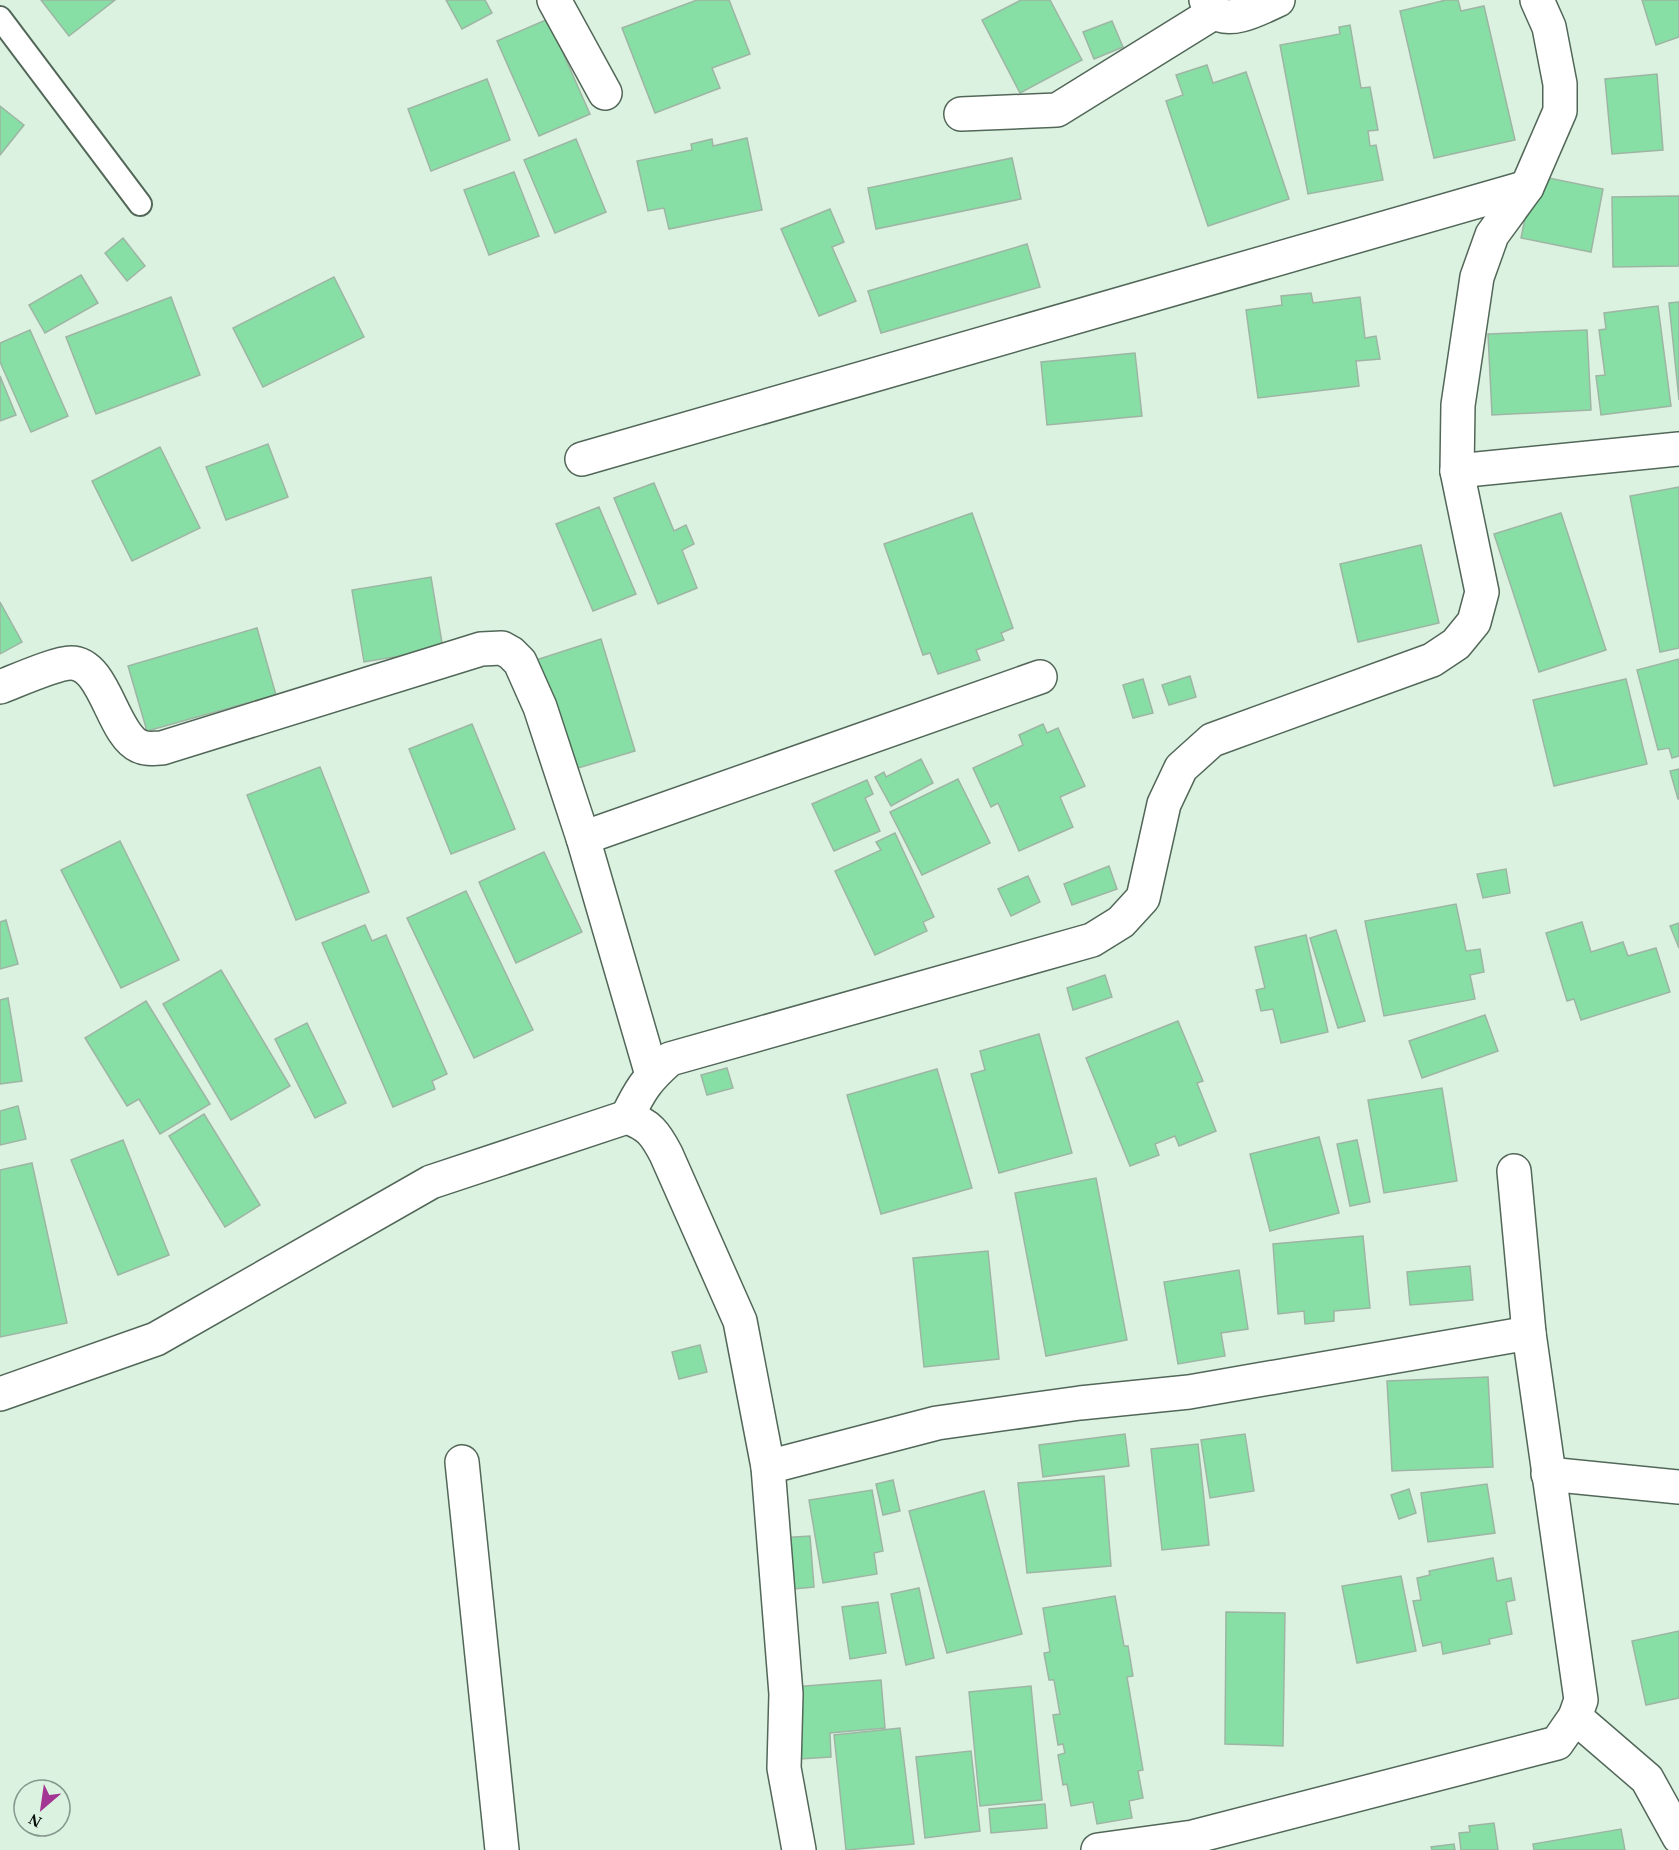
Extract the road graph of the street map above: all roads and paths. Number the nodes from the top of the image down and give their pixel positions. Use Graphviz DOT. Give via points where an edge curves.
graph roads {
  1 [pos="555,0"];
  2 [pos="1278,0"];
  3 [pos="1537,0"];
  4 [pos="1210,6"];
  5 [pos="0,18"];
  6 [pos="605,93"];
  7 [pos="960,114"];
  8 [pos="1527,187"];
  9 [pos="140,204"];
  10 [pos="1679,449"];
  11 [pos="582,459"];
  12 [pos="1457,471"];
  13 [pos="1040,677"];
  14 [pos="0,687"];
  15 [pos="583,838"];
  16 [pos="652,1075"];
  17 [pos="627,1116"];
  18 [pos="1514,1171"];
  19 [pos="1529,1333"];
  20 [pos="0,1395"];
  21 [pos="462,1462"];
  22 [pos="768,1467"];
  23 [pos="1548,1474"];
  24 [pos="1679,1487"];
  25 [pos="1575,1717"];
  26 [pos="1679,1837"];
  27 [pos="502,1850"];
  28 [pos="799,1850"];
  29 [pos="1098,1850"];
  1 -- 6 [label="street"];
  2 -- 4 [label="street" via="1250,13 1229,17"];
  3 -- 8 [label="street" via="1549,27 1560,84 1560,111"];
  4 -- 7 [label="street" via="1057,110"];
  5 -- 9 [label="lane"];
  8 -- 11 [label="street"];
  8 -- 12 [label="street" via="1492,235 1477,277 1458,405"];
  10 -- 12 [label="street"];
  12 -- 16 [label="street" via="1482,592 1474,622 1456,644 1432,660 1212,740 1181,768 1164,804 1143,898 1121,922 1092,940 670,1059"];
  13 -- 15 [label="street"];
  14 -- 15 [label="street" via="60,665 79,665 96,680 136,745 162,748 481,649 502,648 520,662 540,707"];
  15 -- 16 [label="street"];
  16 -- 17 [label="street"];
  17 -- 20 [label="street" via="431,1182 156,1339"];
  17 -- 22 [label="street" via="643,1123 657,1136 740,1322"];
  18 -- 19 [label="street"];
  19 -- 22 [label="street" via="1189,1392 937,1423"];
  19 -- 23 [label="street"];
  21 -- 27 [label="street"];
  22 -- 28 [label="street" via="786,1694 784,1768"];
  23 -- 24 [label="street"];
  23 -- 25 [label="street" via="1581,1700"];
  25 -- 26 [label="street" via="1647,1779"];
  25 -- 29 [label="street" via="1557,1743 1193,1837"];
}
